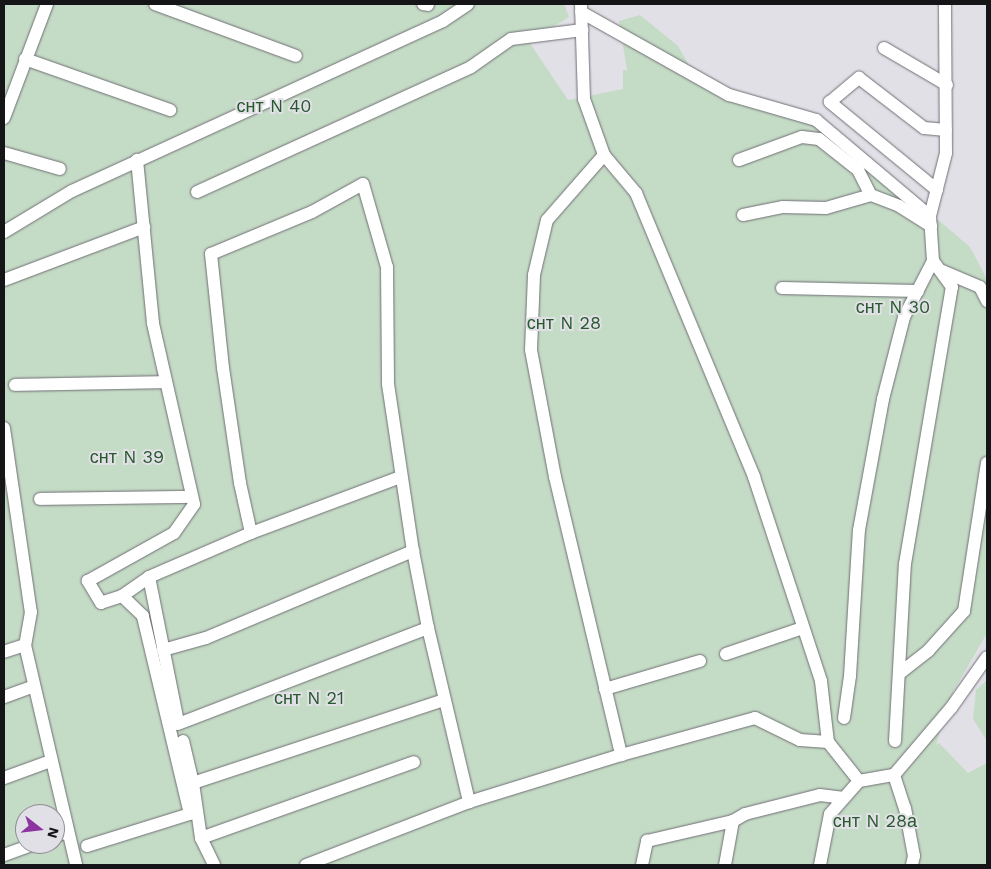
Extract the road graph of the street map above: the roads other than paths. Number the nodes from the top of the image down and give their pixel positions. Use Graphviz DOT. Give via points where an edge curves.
graph roads {
  1 [pos="47,4"];
  2 [pos="155,4"];
  3 [pos="468,4"];
  4 [pos="945,4"];
  5 [pos="581,8"];
  6 [pos="582,30"];
  7 [pos="884,48"];
  8 [pos="296,56"];
  9 [pos="25,59"];
  10 [pos="947,85"];
  11 [pos="170,110"];
  12 [pos="4,118"];
  13 [pos="946,130"];
  14 [pos="4,153"];
  15 [pos="604,155"];
  16 [pos="137,160"];
  17 [pos="739,160"];
  18 [pos="60,169"];
  19 [pos="936,190"];
  20 [pos="197,192"];
  21 [pos="871,195"];
  22 [pos="743,215"];
  23 [pos="930,221"];
  24 [pos="144,227"];
  25 [pos="4,232"];
  26 [pos="936,265"];
  27 [pos="4,280"];
  28 [pos="782,288"];
  29 [pos="918,290"];
  30 [pos="987,301"];
  31 [pos="166,382"];
  32 [pos="15,385"];
  33 [pos="4,428"];
  34 [pos="987,463"];
  35 [pos="401,477"];
  36 [pos="192,497"];
  37 [pos="40,499"];
  38 [pos="252,533"];
  39 [pos="413,550"];
  40 [pos="148,577"];
  41 [pos="122,596"];
  42 [pos="428,628"];
  43 [pos="803,628"];
  44 [pos="25,645"];
  45 [pos="163,650"];
  46 [pos="4,652"];
  47 [pos="726,654"];
  48 [pos="987,657"];
  49 [pos="700,661"];
  50 [pos="900,673"];
  51 [pos="34,686"];
  52 [pos="605,690"];
  53 [pos="4,697"];
  54 [pos="444,700"];
  55 [pos="844,718"];
  56 [pos="178,724"];
  57 [pos="828,742"];
  58 [pos="895,742"];
  59 [pos="620,755"];
  60 [pos="51,762"];
  61 [pos="414,762"];
  62 [pos="894,775"];
  63 [pos="4,778"];
  64 [pos="859,781"];
  65 [pos="194,783"];
  66 [pos="844,798"];
  67 [pos="469,802"];
  68 [pos="57,804"];
  69 [pos="733,820"];
  70 [pos="201,838"];
  71 [pos="65,842"];
  72 [pos="87,846"];
  73 [pos="76,865"];
  74 [pos="214,865"];
  75 [pos="306,865"];
  76 [pos="642,865"];
  77 [pos="725,865"];
  78 [pos="820,865"];
  79 [pos="912,865"];
  1 -- 9 [label="street"];
  2 -- 8 [label="street"];
  3 -- 16 [label="street" via="443,21"];
  4 -- 10 [label="street"];
  5 -- 6 [label="street"];
  5 -- 23 [label="street" via="729,95 816,120"];
  6 -- 15 [label="street" via="584,98"];
  6 -- 20 [label="street" via="511,39 471,67"];
  7 -- 10 [label="street"];
  9 -- 11 [label="street"];
  9 -- 12 [label="street"];
  10 -- 13 [label="street"];
  13 -- 19 [label="street" via="946,152"];
  13 -- 19 [label="street" via="924,128 859,78 830,102"];
  14 -- 18 [label="street"];
  15 -- 43 [label="street" via="636,193 754,477"];
  15 -- 52 [label="street" via="547,220 534,275 530,350 555,477"];
  16 -- 24 [label="street"];
  16 -- 25 [label="street" via="72,191"];
  17 -- 21 [label="street" via="802,137 819,139 858,170"];
  19 -- 23 [label="street"];
  21 -- 22 [label="street" via="826,208 783,207"];
  21 -- 23 [label="street"];
  23 -- 26 [label="street"];
  24 -- 27 [label="street"];
  24 -- 31 [label="street" via="153,323"];
  26 -- 29 [label="street"];
  26 -- 30 [label="street" via="980,287"];
  26 -- 50 [label="street" via="952,287 905,564"];
  28 -- 29 [label="street"];
  29 -- 55 [label="street" via="904,317 886,390 859,530"];
  31 -- 32 [label="street"];
  31 -- 36 [label="street"];
  33 -- 44 [label="street" via="31,612"];
  34 -- 50 [label="street" via="964,611 928,651"];
  35 -- 38 [label="street"];
  35 -- 38 [label="street" via="388,384 387,267 362,184 312,212 211,254 223,368 240,483"];
  35 -- 39 [label="street"];
  36 -- 37 [label="street"];
  36 -- 41 [label="street" via="194,504 174,533 88,581 100,603"];
  38 -- 40 [label="street"];
  39 -- 42 [label="street"];
  39 -- 45 [label="street" via="206,638"];
  40 -- 41 [label="street"];
  40 -- 45 [label="street"];
  41 -- 72 [label="street" via="143,616 190,814"];
  42 -- 54 [label="street"];
  42 -- 56 [label="street"];
  43 -- 47 [label="street"];
  43 -- 57 [label="street" via="821,681"];
  44 -- 46 [label="street"];
  44 -- 51 [label="street"];
  45 -- 56 [label="street"];
  48 -- 62 [label="street" via="951,708"];
  49 -- 52 [label="street"];
  50 -- 58 [label="street"];
  51 -- 53 [label="street"];
  51 -- 60 [label="street"];
  52 -- 59 [label="street"];
  54 -- 65 [label="street"];
  54 -- 67 [label="street"];
  56 -- 65 [label="street"];
  57 -- 59 [label="street" via="800,740 755,718"];
  57 -- 64 [label="street"];
  59 -- 67 [label="street"];
  60 -- 63 [label="street"];
  60 -- 68 [label="street"];
  61 -- 70 [label="street"];
  62 -- 64 [label="street"];
  62 -- 79 [label="street" via="905,808 914,856"];
  64 -- 66 [label="street"];
  65 -- 70 [label="street"];
  66 -- 69 [label="street" via="820,795"];
  66 -- 78 [label="street" via="830,814"];
  67 -- 75 [label="street"];
  69 -- 76 [label="street" via="648,840"];
  69 -- 77 [label="street"];
  70 -- 74 [label="street"];
  71 -- 73 [label="street"];
}
